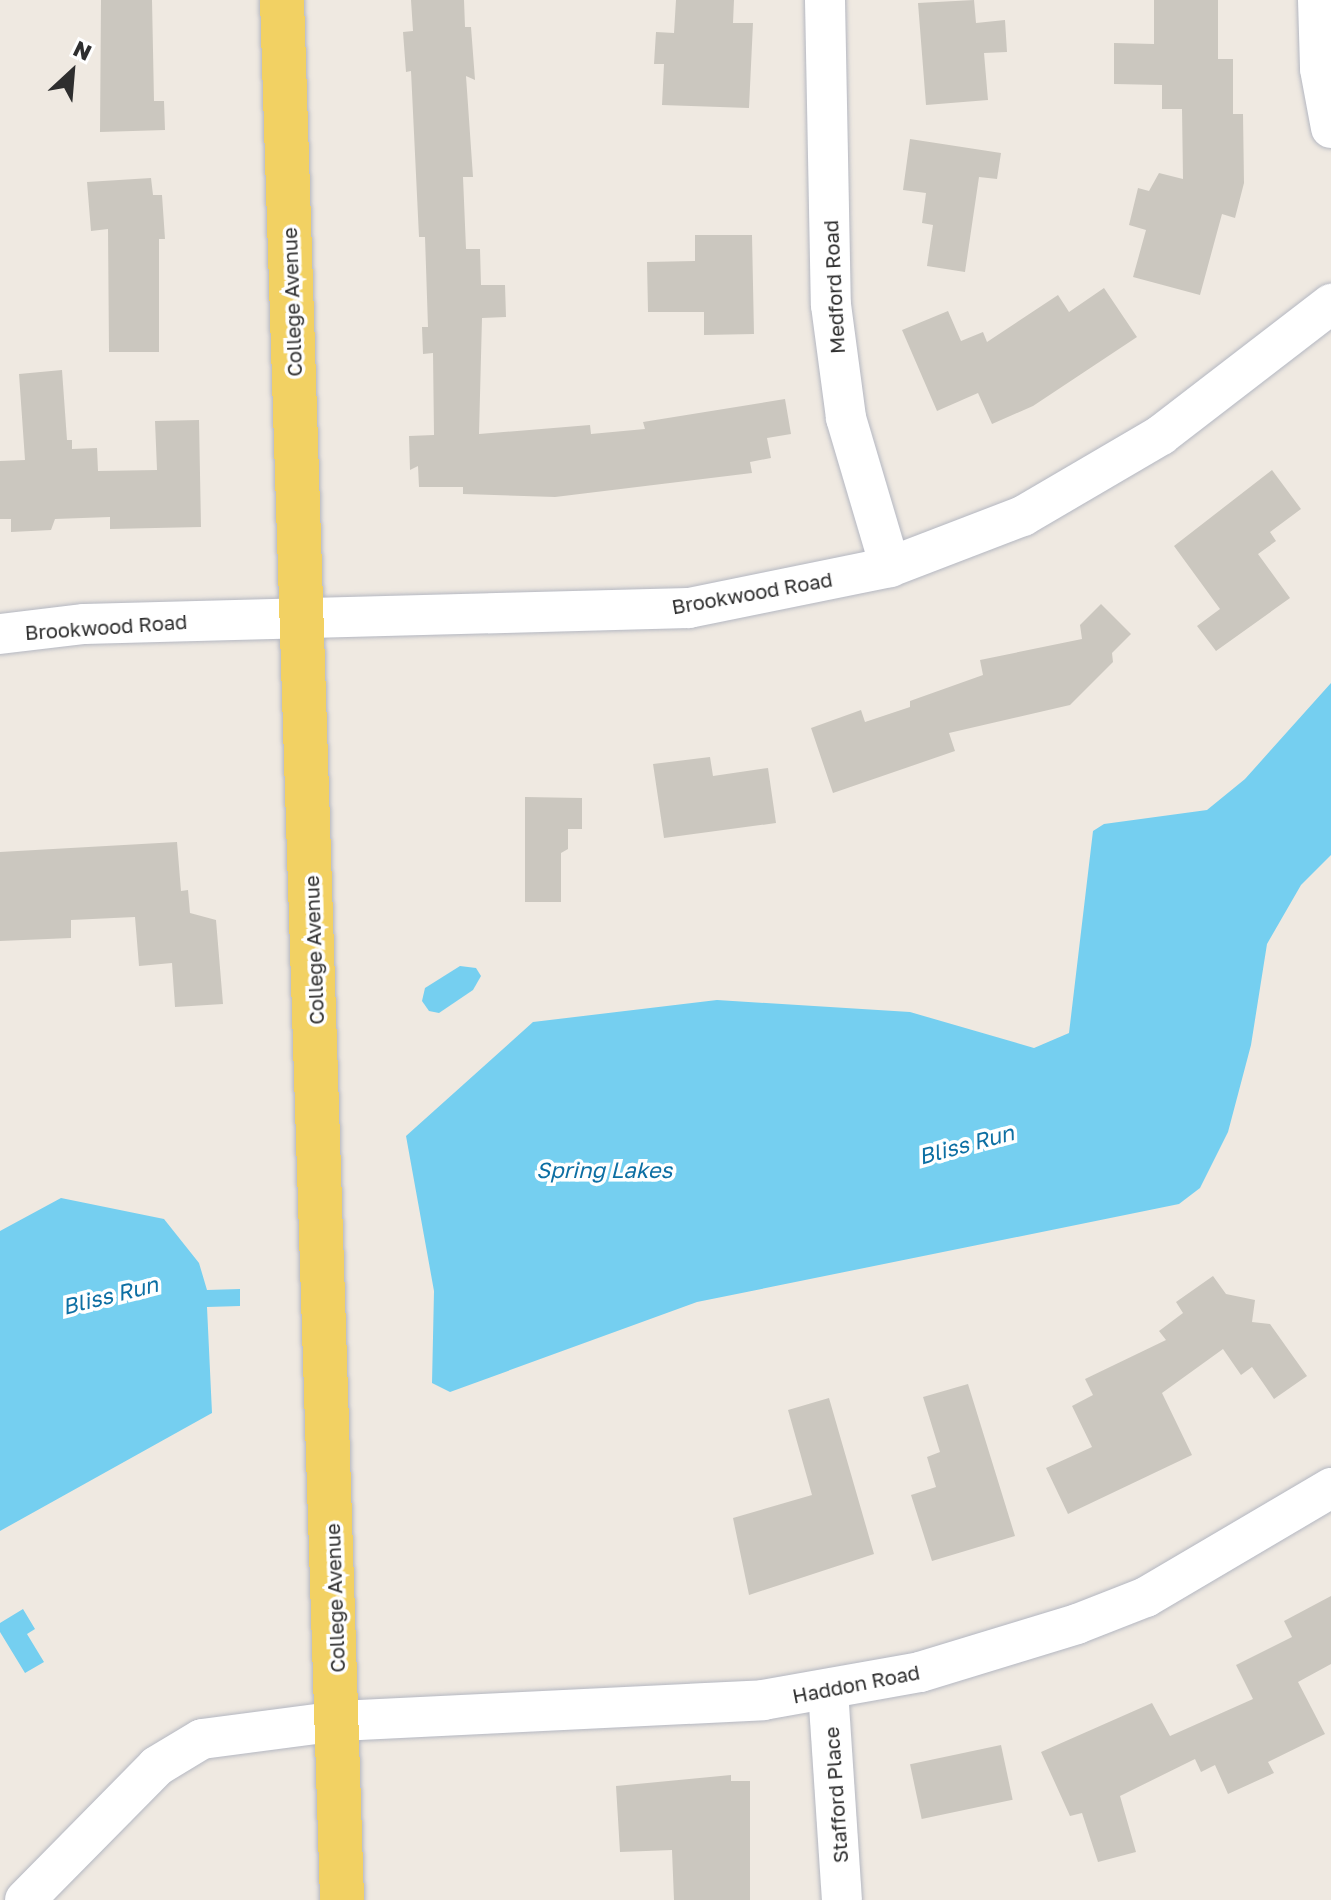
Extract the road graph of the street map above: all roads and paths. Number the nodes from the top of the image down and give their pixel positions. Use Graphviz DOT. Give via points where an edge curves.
graph roads {
  1 [pos="282,0"];
  2 [pos="825,0"];
  3 [pos="1318,0"];
  4 [pos="1331,128"];
  5 [pos="1331,304"];
  6 [pos="890,567"];
  7 [pos="303,618"];
  8 [pos="0,634"];
  9 [pos="1331,1488"];
  10 [pos="828,1690"];
  11 [pos="339,1721"];
  12 [pos="25,1900"];
  13 [pos="342,1900"];
  14 [pos="842,1900"];
  1 -- 7 [label="main road, College Avenue"];
  2 -- 6 [label="street, Medford Road" via="831,305 846,418"];
  3 -- 4 [label="street" via="1320,69"];
  5 -- 6 [label="street, Brookwood Road" via="1161,435 1023,516"];
  6 -- 7 [label="street, Brookwood Road" via="689,608"];
  7 -- 8 [label="street, Brookwood Road" via="84,624"];
  7 -- 11 [label="main road, College Avenue"];
  9 -- 10 [label="street, Haddon Road" via="1174,1581 1091,1619 920,1672"];
  10 -- 11 [label="street, Haddon Road" via="763,1700"];
  10 -- 14 [label="street, Stafford Place"];
  11 -- 12 [label="street, Haddon Road" via="202,1739 157,1766"];
  11 -- 13 [label="main road, College Avenue"];
}
